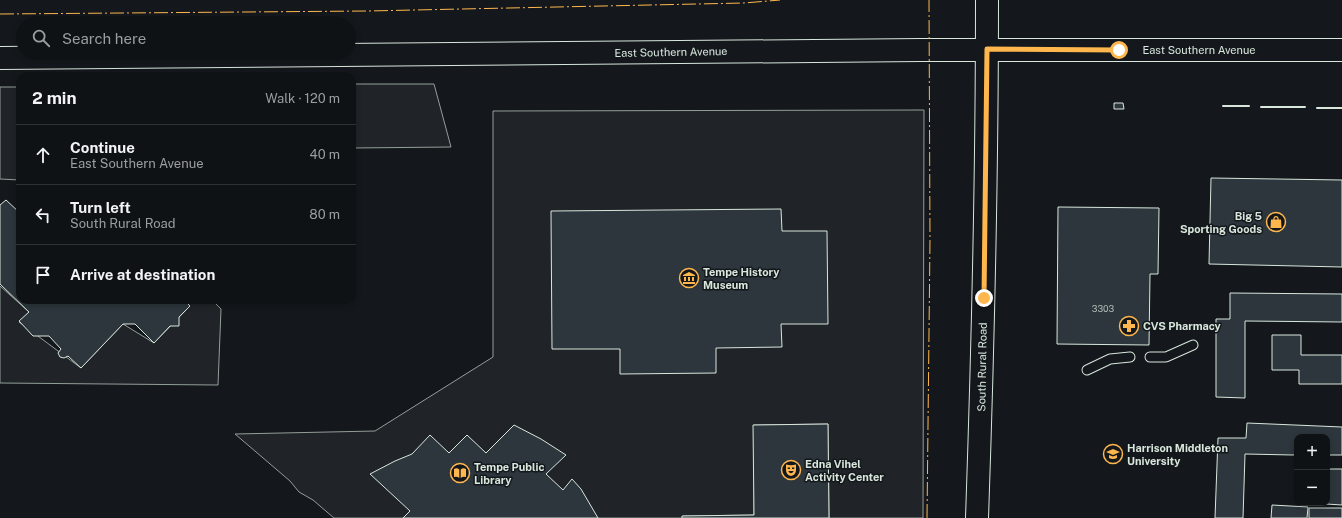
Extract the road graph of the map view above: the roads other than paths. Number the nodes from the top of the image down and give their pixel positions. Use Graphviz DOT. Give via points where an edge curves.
graph roads {
  1 [pos="987,0"];
  2 [pos="987,49"];
  3 [pos="1342,50"];
  4 [pos="356,55"];
  5 [pos="0,58"];
  6 [pos="16,58"];
  7 [pos="1193,345"];
  8 [pos="1130,357"];
  9 [pos="1150,357"];
  10 [pos="1087,370"];
  11 [pos="977,518"];
  1 -- 2 [label="main road, South Rural Road"];
  2 -- 3 [label="main road, East Southern Avenue"];
  2 -- 4 [label="main road, East Southern Avenue"];
  2 -- 11 [label="main road, South Rural Road"];
  5 -- 6 [label="main road, East Southern Avenue"];
  7 -- 9 [label="lane" via="1166,357"];
  8 -- 10 [label="lane" via="1110,359"];
}
